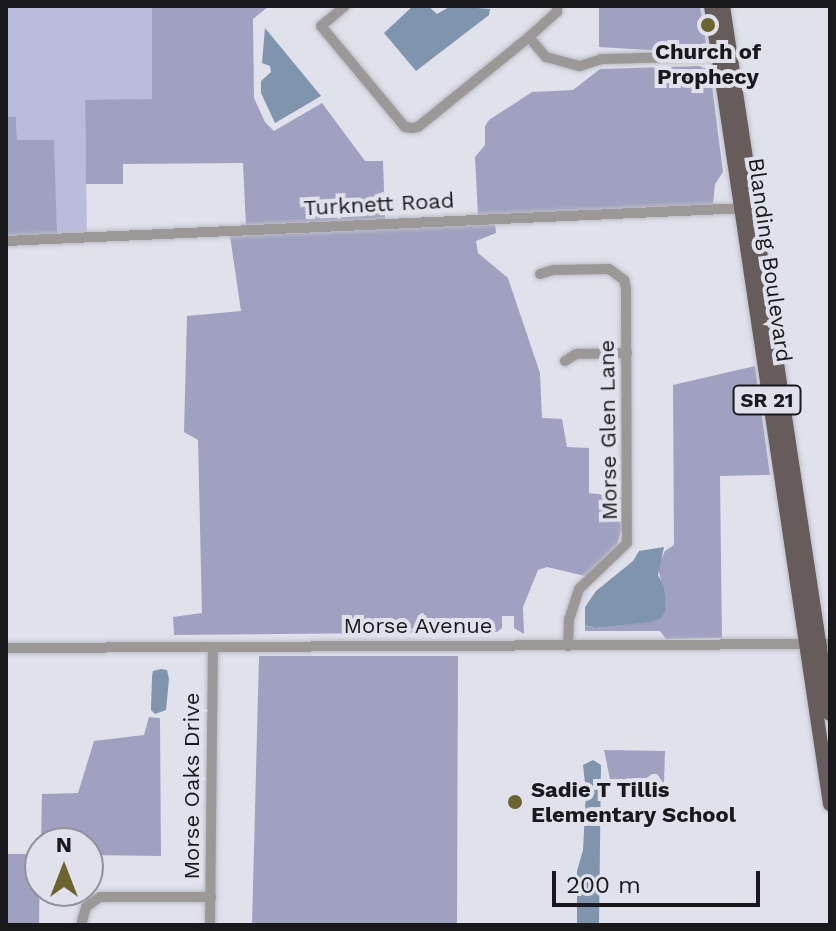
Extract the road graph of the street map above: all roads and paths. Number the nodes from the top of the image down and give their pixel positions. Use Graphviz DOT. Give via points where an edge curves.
graph roads {
  1 [pos="345,6"];
  2 [pos="557,6"];
  3 [pos="711,6"];
  4 [pos="723,6"];
  5 [pos="529,37"];
  6 [pos="725,58"];
  7 [pos="747,208"];
  8 [pos="6,241"];
  9 [pos="540,274"];
  10 [pos="627,353"];
  11 [pos="565,361"];
  12 [pos="818,645"];
  13 [pos="568,646"];
  14 [pos="213,647"];
  15 [pos="6,648"];
  16 [pos="830,714"];
  17 [pos="816,722"];
  18 [pos="830,747"];
  19 [pos="830,804"];
  20 [pos="211,897"];
  21 [pos="81,925"];
  22 [pos="210,925"];
  1 -- 5 [label="street" via="321,26 405,127 418,127"];
  2 -- 5 [label="street" via="557,12"];
  3 -- 6 [label="main road"];
  4 -- 6 [label="main road, Blanding Boulevard / SR 21"];
  5 -- 6 [label="street" via="546,57 580,66 601,59"];
  6 -- 7 [label="main road, Blanding Boulevard / SR 21"];
  6 -- 7 [label="main road, Blanding Boulevard / SR 21" via="736,89"];
  7 -- 8 [label="street, Turknett Road"];
  7 -- 12 [label="main road, Blanding Boulevard / SR 21" via="790,499"];
  9 -- 10 [label="street, Morse Glen Lane" via="601,267 618,273 626,289"];
  10 -- 11 [label="street" via="576,354"];
  10 -- 13 [label="street, Morse Glen Lane" via="627,543 579,589 569,619"];
  12 -- 13 [label="street, Morse Avenue"];
  12 -- 16 [label="main road, Blanding Boulevard / SR 21"];
  12 -- 17 [label="main road, Blanding Boulevard / SR 21"];
  13 -- 14 [label="street, Morse Avenue"];
  14 -- 15 [label="street, Morse Avenue"];
  14 -- 20 [label="street, Morse Oaks Drive"];
  17 -- 18 [label="main road"];
  17 -- 19 [label="main road, Blanding Boulevard / SR 21"];
  20 -- 21 [label="street" via="100,897 86,907"];
  20 -- 22 [label="street, Morse Oaks Drive"];
}
